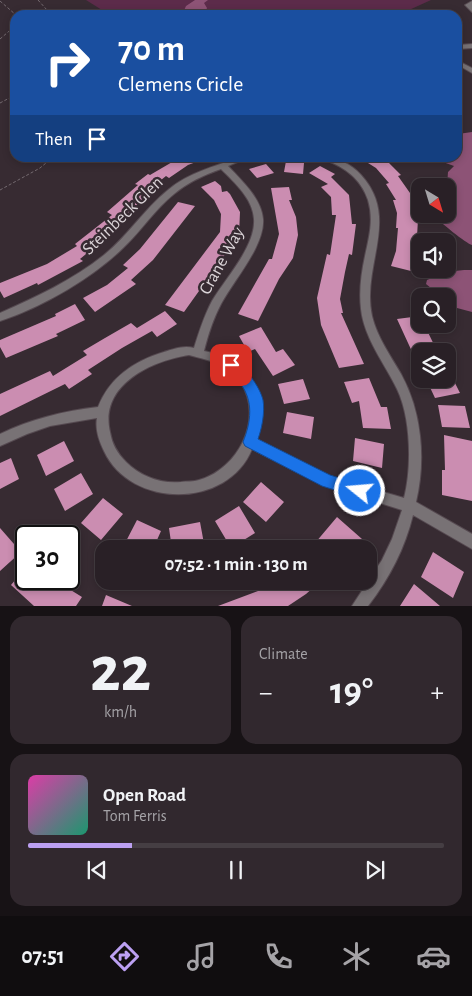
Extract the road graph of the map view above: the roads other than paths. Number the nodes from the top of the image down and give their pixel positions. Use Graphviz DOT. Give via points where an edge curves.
graph roads {
  1 [pos="472,2"];
  2 [pos="472,10"];
  3 [pos="233,162"];
  4 [pos="337,162"];
  5 [pos="223,166"];
  6 [pos="0,317"];
  7 [pos="198,352"];
  8 [pos="102,412"];
  9 [pos="0,440"];
  10 [pos="250,442"];
  11 [pos="410,506"];
  12 [pos="472,542"];
  13 [pos="359,606"];
  1 -- 2 [label="street" via="468,5"];
  3 -- 5 [label="street, Steinbeck Glen"];
  4 -- 11 [label="street" via="361,179 373,201 376,225 365,294 368,318 407,397 414,432 415,468"];
  5 -- 6 [label="street, Steinbeck Glen" via="181,183 120,246 72,283"];
  5 -- 7 [label="street, Crane Way" via="250,194 258,211 258,230 252,248 216,302"];
  7 -- 8 [label="street" via="176,352 142,363 109,394"];
  7 -- 10 [label="street" via="226,362 245,379 256,400 258,412"];
  8 -- 9 [label="street" via="41,423"];
  8 -- 10 [label="street" via="101,424 108,449 120,466 154,486 170,489 199,486 214,480 230,470"];
  10 -- 11 [label="street" via="328,482"];
  11 -- 12 [label="street"];
  11 -- 13 [label="street" via="393,552"];
}
